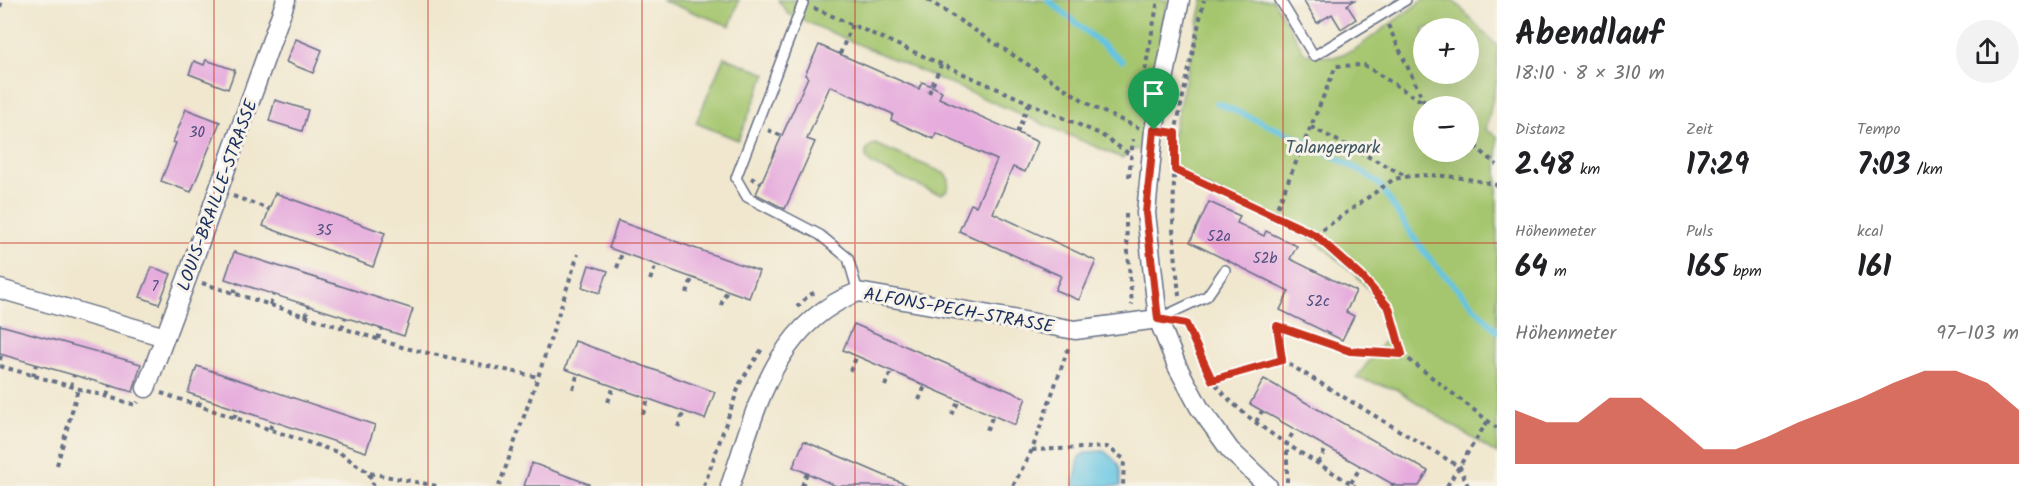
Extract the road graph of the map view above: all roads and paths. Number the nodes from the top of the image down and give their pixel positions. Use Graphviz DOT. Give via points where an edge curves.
graph roads {
  1 [pos="2,0"];
  2 [pos="286,0"];
  3 [pos="927,0"];
  4 [pos="1180,0"];
  5 [pos="1204,0"];
  6 [pos="1280,0"];
  7 [pos="1406,0"];
  8 [pos="803,3"];
  9 [pos="0,7"];
  10 [pos="1383,15"];
  11 [pos="852,25"];
  12 [pos="840,54"];
  13 [pos="941,65"];
  14 [pos="928,93"];
  15 [pos="1413,96"];
  16 [pos="1421,96"];
  17 [pos="1029,103"];
  18 [pos="1311,127"];
  19 [pos="1154,130"];
  20 [pos="1017,132"];
  21 [pos="1175,133"];
  22 [pos="1479,149"];
  23 [pos="1131,155"];
  24 [pos="1497,164"];
  25 [pos="1175,170"];
  26 [pos="1407,176"];
  27 [pos="1497,185"];
  28 [pos="219,190"];
  29 [pos="269,209"];
  30 [pos="1274,215"];
  31 [pos="1315,235"];
  32 [pos="622,253"];
  33 [pos="578,254"];
  34 [pos="656,265"];
  35 [pos="617,268"];
  36 [pos="1225,270"];
  37 [pos="188,278"];
  38 [pos="692,278"];
  39 [pos="650,280"];
  40 [pos="237,283"];
  41 [pos="0,289"];
  42 [pos="727,290"];
  43 [pos="858,292"];
  44 [pos="234,293"];
  45 [pos="687,293"];
  46 [pos="273,295"];
  47 [pos="270,305"];
  48 [pos="721,305"];
  49 [pos="309,306"];
  50 [pos="1180,309"];
  51 [pos="306,316"];
  52 [pos="345,318"];
  53 [pos="1158,319"];
  54 [pos="1186,324"];
  55 [pos="342,328"];
  56 [pos="381,329"];
  57 [pos="1075,330"];
  58 [pos="165,337"];
  59 [pos="378,339"];
  60 [pos="765,346"];
  61 [pos="1402,354"];
  62 [pos="2,355"];
  63 [pos="857,356"];
  64 [pos="0,360"];
  65 [pos="1282,360"];
  66 [pos="36,364"];
  67 [pos="0,366"];
  68 [pos="850,371"];
  69 [pos="891,371"];
  70 [pos="578,374"];
  71 [pos="74,375"];
  72 [pos="33,376"];
  73 [pos="538,377"];
  74 [pos="1212,380"];
  75 [pos="110,385"];
  76 [pos="70,386"];
  77 [pos="614,386"];
  78 [pos="885,386"];
  79 [pos="925,386"];
  80 [pos="78,388"];
  81 [pos="146,388"];
  82 [pos="573,389"];
  83 [pos="107,396"];
  84 [pos="201,398"];
  85 [pos="648,399"];
  86 [pos="919,400"];
  87 [pos="959,400"];
  88 [pos="608,402"];
  89 [pos="136,405"];
  90 [pos="199,406"];
  91 [pos="237,410"];
  92 [pos="684,411"];
  93 [pos="1262,411"];
  94 [pos="643,414"];
  95 [pos="952,415"];
  96 [pos="993,415"];
  97 [pos="234,418"];
  98 [pos="273,422"];
  99 [pos="1256,422"];
  100 [pos="1487,422"];
  101 [pos="678,427"];
  102 [pos="1497,428"];
  103 [pos="270,429"];
  104 [pos="1295,429"];
  105 [pos="987,430"];
  106 [pos="307,433"];
  107 [pos="305,441"];
  108 [pos="1287,444"];
  109 [pos="343,445"];
  110 [pos="1327,447"];
  111 [pos="1032,450"];
  112 [pos="340,453"];
  113 [pos="1318,463"];
  114 [pos="57,465"];
  115 [pos="1361,466"];
  116 [pos="1460,467"];
  117 [pos="369,473"];
  118 [pos="807,474"];
  119 [pos="1353,485"];
  120 [pos="374,486"];
  121 [pos="437,486"];
  122 [pos="498,486"];
  123 [pos="704,486"];
  124 [pos="730,486"];
  125 [pos="802,486"];
  126 [pos="1013,486"];
  127 [pos="1122,486"];
  128 [pos="1268,486"];
  129 [pos="1287,486"];
  130 [pos="1448,486"];
  131 [pos="1468,486"];
  1 -- 9 [label="path"];
  2 -- 28 [label="street, LOUIS-BRAILLE-STRASSE"];
  3 -- 19 [label="path" via="1095,108 1135,128"];
  4 -- 19 [label="street"];
  5 -- 21 [label="path"];
  6 -- 10 [label="lane" via="1314,57"];
  7 -- 10 [label="lane"];
  8 -- 11 [label="path"];
  8 -- 43 [label="lane" via="736,178 747,197 820,235 848,258"];
  10 -- 16 [label="path"];
  11 -- 12 [label="path"];
  11 -- 13 [label="path"];
  13 -- 14 [label="path"];
  13 -- 17 [label="path"];
  15 -- 18 [label="path" via="1364,65 1336,66"];
  17 -- 20 [label="path"];
  17 -- 23 [label="path" via="1100,134"];
  18 -- 26 [label="path"];
  18 -- 30 [label="path"];
  19 -- 21 [label="path"];
  19 -- 53 [label="street" via="1146,213"];
  21 -- 25 [label="path"];
  22 -- 24 [label="path"];
  25 -- 30 [label="path"];
  25 -- 50 [label="path" via="1173,229"];
  26 -- 27 [label="path" via="1458,176"];
  26 -- 31 [label="path" via="1385,184"];
  28 -- 29 [label="path"];
  28 -- 37 [label="street, LOUIS-BRAILLE-STRASSE"];
  30 -- 31 [label="path"];
  31 -- 61 [label="path" via="1361,276 1389,308"];
  32 -- 35 [label="path"];
  33 -- 73 [label="path"];
  34 -- 39 [label="path"];
  36 -- 50 [label="lane" via="1207,296"];
  37 -- 44 [label="path"];
  37 -- 58 [label="street, LOUIS-BRAILLE-STRASSE"];
  38 -- 45 [label="path"];
  40 -- 44 [label="path"];
  41 -- 58 [label="street"];
  42 -- 48 [label="path"];
  43 -- 57 [label="street, ALFONS-PECH-STRASSE"];
  43 -- 124 [label="street, ALFONS-PECH-STRASSE" via="807,321 795,336 769,377"];
  44 -- 47 [label="path"];
  46 -- 47 [label="path"];
  47 -- 51 [label="path"];
  49 -- 51 [label="path"];
  50 -- 53 [label="lane"];
  50 -- 54 [label="path"];
  51 -- 55 [label="path"];
  52 -- 55 [label="path"];
  53 -- 54 [label="path"];
  53 -- 57 [label="street, ALFONS-PECH-STRASSE"];
  53 -- 128 [label="street" via="1199,407 1230,450"];
  54 -- 74 [label="path"];
  55 -- 59 [label="path"];
  56 -- 59 [label="path"];
  57 -- 111 [label="path"];
  58 -- 81 [label="street, LOUIS-BRAILLE-STRASSE"];
  59 -- 73 [label="path"];
  60 -- 123 [label="path" via="740,383"];
  61 -- 65 [label="path" via="1350,351 1277,326"];
  61 -- 100 [label="path"];
  62 -- 64 [label="path"];
  63 -- 68 [label="path"];
  65 -- 74 [label="path"];
  65 -- 116 [label="path"];
  66 -- 72 [label="path"];
  67 -- 72 [label="path"];
  69 -- 78 [label="path"];
  70 -- 82 [label="path"];
  71 -- 76 [label="path"];
  72 -- 76 [label="path"];
  73 -- 122 [label="path"];
  74 -- 99 [label="path" via="1234,406"];
  75 -- 83 [label="path"];
  76 -- 80 [label="path"];
  77 -- 88 [label="path"];
  79 -- 86 [label="path"];
  80 -- 83 [label="path"];
  80 -- 114 [label="path"];
  81 -- 90 [label="path"];
  83 -- 89 [label="path"];
  84 -- 90 [label="path"];
  85 -- 94 [label="path"];
  87 -- 95 [label="path"];
  90 -- 97 [label="path"];
  91 -- 97 [label="path"];
  92 -- 101 [label="path"];
  93 -- 99 [label="path"];
  96 -- 105 [label="path"];
  97 -- 103 [label="path"];
  98 -- 103 [label="path"];
  99 -- 108 [label="path"];
  100 -- 102 [label="path"];
  100 -- 116 [label="path"];
  103 -- 107 [label="path"];
  104 -- 108 [label="path"];
  106 -- 107 [label="path"];
  107 -- 112 [label="path"];
  108 -- 113 [label="path"];
  108 -- 129 [label="path"];
  109 -- 112 [label="path"];
  110 -- 113 [label="path"];
  111 -- 126 [label="path"];
  111 -- 127 [label="path" via="1107,447 1124,459"];
  112 -- 117 [label="path"];
  113 -- 119 [label="path"];
  115 -- 119 [label="path"];
  116 -- 130 [label="path"];
  116 -- 131 [label="path"];
  117 -- 120 [label="path"];
  117 -- 121 [label="path"];
  118 -- 125 [label="path"];
}
